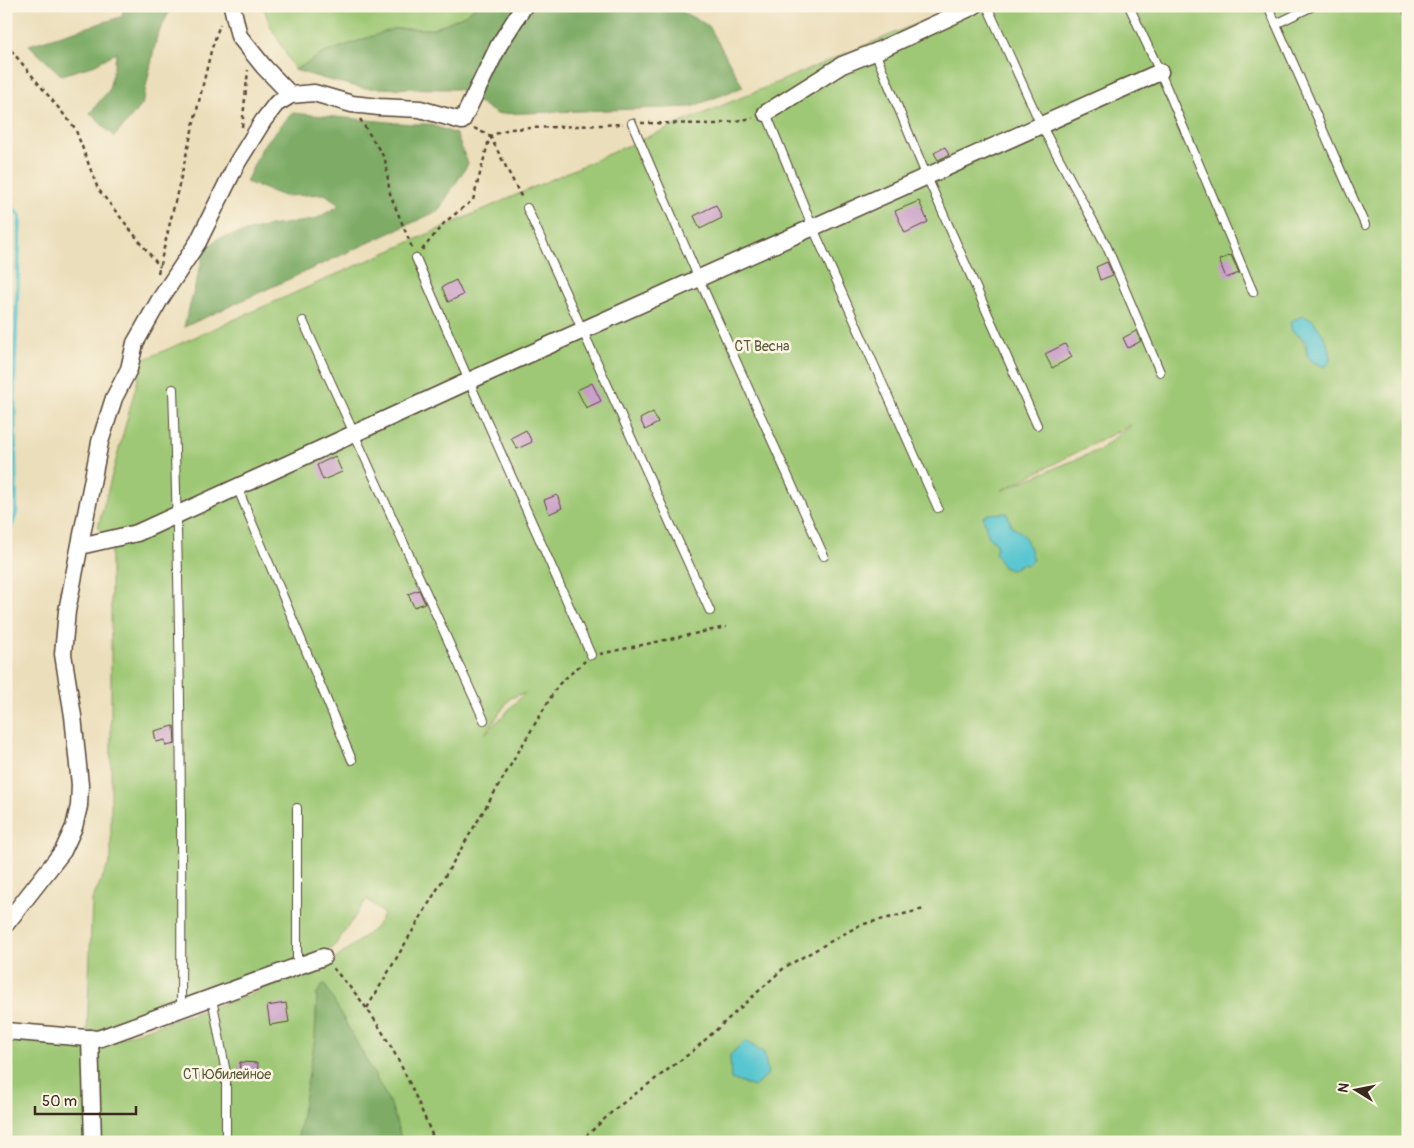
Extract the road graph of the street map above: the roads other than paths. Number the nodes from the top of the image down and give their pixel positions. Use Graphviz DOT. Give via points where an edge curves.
graph roads {
  1 [pos="232,6"];
  2 [pos="524,6"];
  3 [pos="974,6"];
  4 [pos="988,6"];
  5 [pos="1129,6"];
  6 [pos="1268,6"];
  7 [pos="1313,6"];
  8 [pos="1405,6"];
  9 [pos="1408,12"];
  10 [pos="1276,24"];
  11 [pos="875,52"];
  12 [pos="1160,72"];
  13 [pos="291,95"];
  14 [pos="766,113"];
  15 [pos="632,123"];
  16 [pos="1041,125"];
  17 [pos="927,177"];
  18 [pos="527,208"];
  19 [pos="1365,225"];
  20 [pos="813,228"];
  21 [pos="416,258"];
  22 [pos="699,279"];
  23 [pos="1253,292"];
  24 [pos="302,321"];
  25 [pos="584,331"];
  26 [pos="1160,372"];
  27 [pos="469,381"];
  28 [pos="173,388"];
  29 [pos="1037,425"];
  30 [pos="355,433"];
  31 [pos="236,487"];
  32 [pos="938,508"];
  33 [pos="177,514"];
  34 [pos="80,546"];
  35 [pos="824,556"];
  36 [pos="710,610"];
  37 [pos="591,656"];
  38 [pos="484,720"];
  39 [pos="352,760"];
  40 [pos="297,808"];
  41 [pos="6,924"];
  42 [pos="323,957"];
  43 [pos="297,967"];
  44 [pos="212,998"];
  45 [pos="181,1009"];
  46 [pos="6,1031"];
  47 [pos="90,1038"];
  48 [pos="93,1142"];
  49 [pos="226,1142"];
  1 -- 13 [label="street" via="239,36"];
  2 -- 13 [label="street" via="499,45 462,121 420,109 352,104 314,93"];
  3 -- 11 [label="street"];
  4 -- 16 [label="lane"];
  5 -- 12 [label="lane"];
  6 -- 10 [label="lane"];
  7 -- 10 [label="lane"];
  8 -- 9 [label="lane"];
  10 -- 19 [label="lane"];
  11 -- 14 [label="street" via="842,65"];
  11 -- 17 [label="lane"];
  12 -- 16 [label="street"];
  12 -- 23 [label="lane"];
  13 -- 34 [label="street" via="276,104 263,121 237,163 198,242 135,344 100,442"];
  14 -- 20 [label="lane"];
  15 -- 22 [label="lane"];
  16 -- 17 [label="street"];
  16 -- 26 [label="lane" via="1107,246"];
  17 -- 20 [label="street"];
  17 -- 29 [label="lane"];
  18 -- 25 [label="lane"];
  20 -- 22 [label="street"];
  20 -- 32 [label="lane"];
  21 -- 27 [label="lane"];
  22 -- 25 [label="street"];
  22 -- 35 [label="lane"];
  24 -- 30 [label="lane"];
  25 -- 27 [label="street"];
  25 -- 36 [label="lane"];
  27 -- 30 [label="street"];
  27 -- 37 [label="lane"];
  28 -- 33 [label="lane"];
  30 -- 31 [label="street"];
  30 -- 38 [label="lane"];
  31 -- 33 [label="street"];
  31 -- 39 [label="lane"];
  33 -- 34 [label="street" via="137,533"];
  33 -- 45 [label="lane"];
  34 -- 41 [label="street" via="67,611 63,654 73,716 79,806 63,851"];
  40 -- 43 [label="lane"];
  42 -- 43 [label="street"];
  43 -- 44 [label="street"];
  44 -- 45 [label="street"];
  44 -- 49 [label="lane" via="226,1073"];
  45 -- 47 [label="street" via="98,1039"];
  46 -- 47 [label="street"];
  47 -- 48 [label="street"];
}
